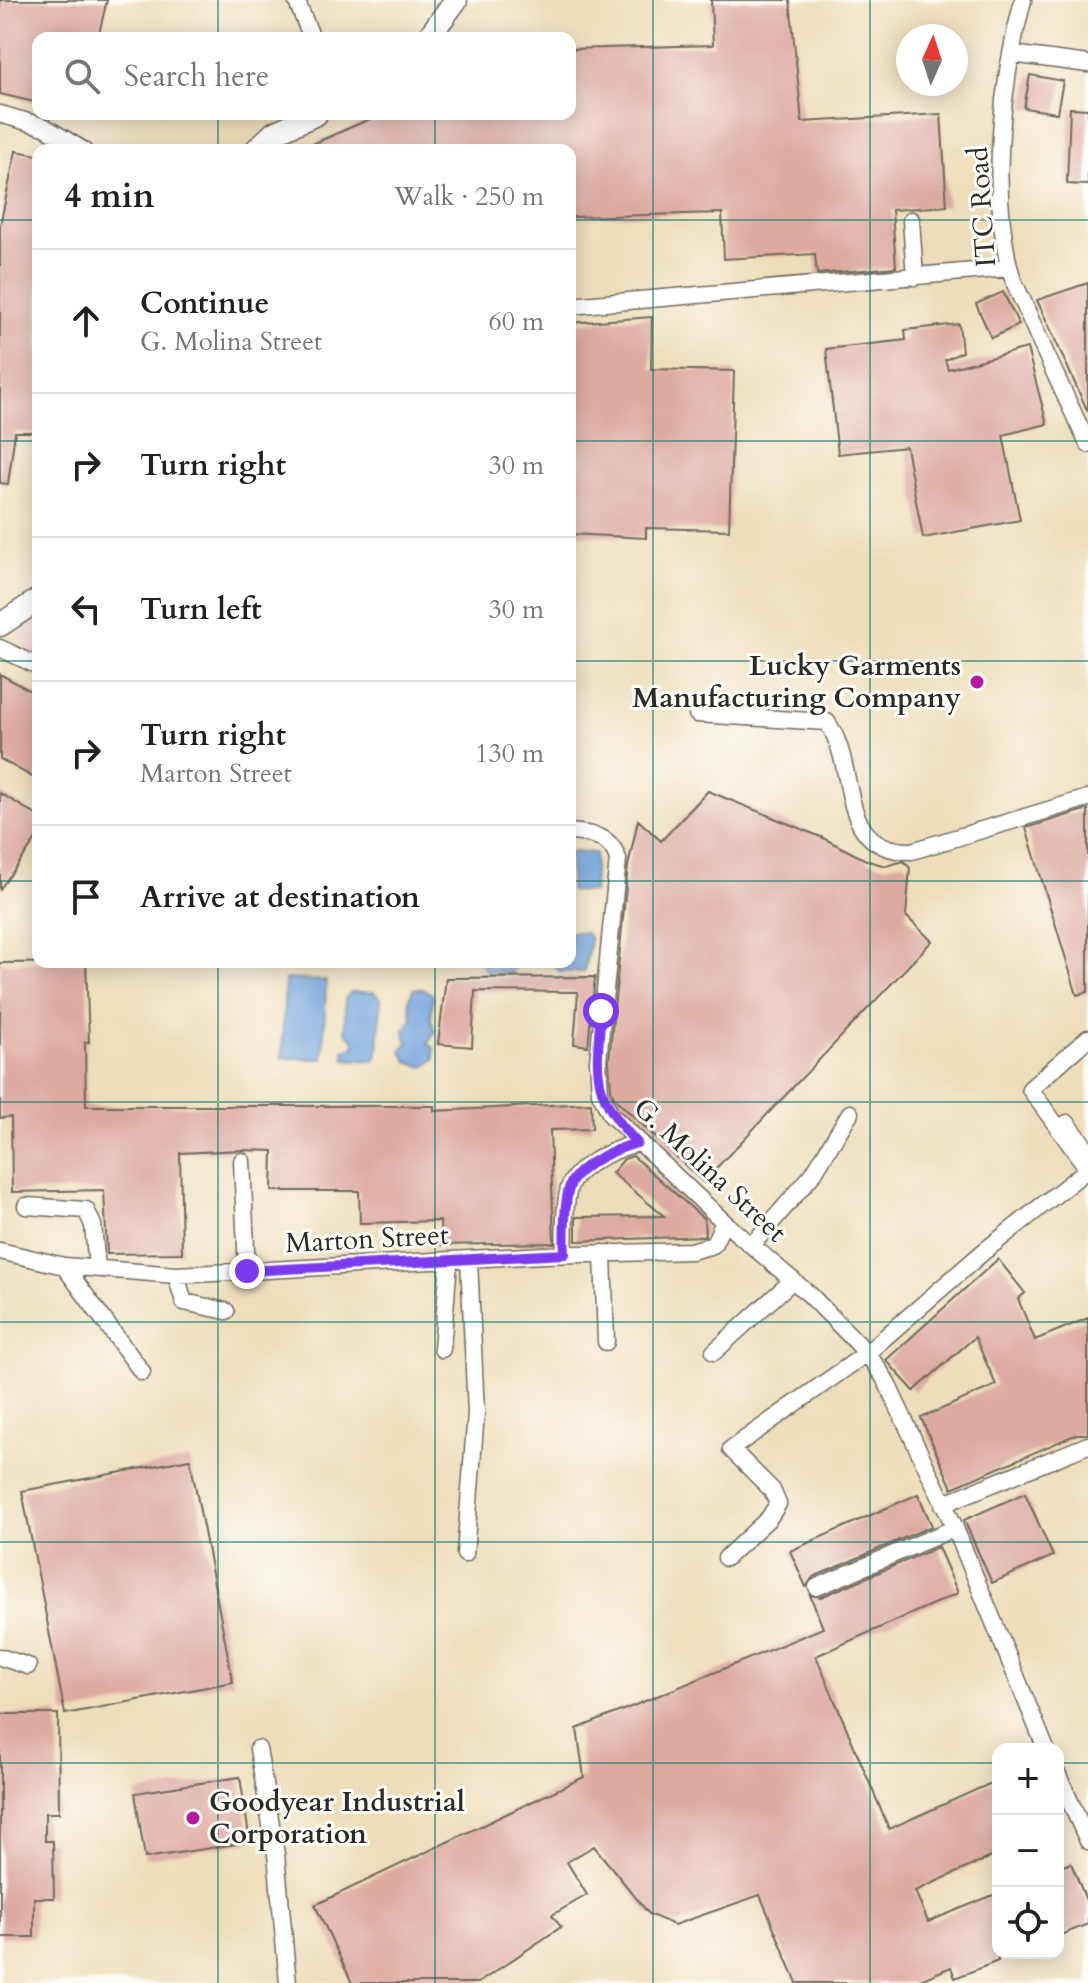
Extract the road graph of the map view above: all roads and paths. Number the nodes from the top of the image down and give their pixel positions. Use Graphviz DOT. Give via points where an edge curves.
graph roads {
  1 [pos="296,0"];
  2 [pos="1023,0"];
  3 [pos="445,5"];
  4 [pos="309,32"];
  5 [pos="431,32"];
  6 [pos="1012,54"];
  7 [pos="1088,64"];
  8 [pos="0,114"];
  9 [pos="303,120"];
  10 [pos="73,144"];
  11 [pos="262,144"];
  12 [pos="911,220"];
  13 [pos="1009,268"];
  14 [pos="915,277"];
  15 [pos="576,305"];
  16 [pos="1088,444"];
  17 [pos="32,604"];
  18 [pos="0,625"];
  19 [pos="0,648"];
  20 [pos="32,663"];
  21 [pos="697,714"];
  22 [pos="1088,798"];
  23 [pos="576,833"];
  24 [pos="1088,1038"];
  25 [pos="850,1113"];
  26 [pos="1067,1123"];
  27 [pos="637,1143"];
  28 [pos="1086,1143"];
  29 [pos="242,1161"];
  30 [pos="1088,1169"];
  31 [pos="26,1206"];
  32 [pos="724,1222"];
  33 [pos="752,1245"];
  34 [pos="0,1251"];
  35 [pos="603,1253"];
  36 [pos="565,1254"];
  37 [pos="469,1260"];
  38 [pos="449,1261"];
  39 [pos="64,1266"];
  40 [pos="97,1268"];
  41 [pos="247,1271"];
  42 [pos="176,1275"];
  43 [pos="793,1280"];
  44 [pos="226,1311"];
  45 [pos="606,1342"];
  46 [pos="442,1349"];
  47 [pos="714,1352"];
  48 [pos="867,1353"];
  49 [pos="142,1372"];
  50 [pos="1088,1445"];
  51 [pos="943,1504"];
  52 [pos="955,1528"];
  53 [pos="465,1554"];
  54 [pos="726,1558"];
  55 [pos="817,1587"];
  56 [pos="0,1657"];
  57 [pos="28,1666"];
  58 [pos="1044,1743"];
  59 [pos="258,1749"];
  60 [pos="1064,1788"];
  61 [pos="1088,1841"];
  62 [pos="288,1983"];
  1 -- 4 [label="street"];
  2 -- 6 [label="street, ITC Road"];
  3 -- 5 [label="main road"];
  6 -- 7 [label="street"];
  6 -- 13 [label="street, ITC Road" via="1000,173"];
  8 -- 10 [label="street" via="45,127"];
  9 -- 11 [label="main road"];
  12 -- 14 [label="street"];
  13 -- 14 [label="street"];
  13 -- 16 [label="street, ITC Road"];
  14 -- 15 [label="street"];
  17 -- 18 [label="main road"];
  19 -- 20 [label="street"];
  21 -- 22 [label="street" via="827,722 856,818 879,846 894,851 912,851"];
  23 -- 27 [label="street, G. Molina Street" via="604,838 618,859 598,1061 600,1093 611,1115"];
  24 -- 30 [label="street" via="1030,1089"];
  25 -- 33 [label="street" via="813,1174"];
  26 -- 28 [label="street"];
  27 -- 32 [label="street, G. Molina Street"];
  27 -- 36 [label="street" via="593,1163 571,1183"];
  29 -- 41 [label="street"];
  30 -- 48 [label="street"];
  31 -- 40 [label="street" via="86,1210 93,1225"];
  32 -- 33 [label="street, G. Molina Street"];
  32 -- 35 [label="street, Marton Street" via="713,1245 704,1249"];
  33 -- 43 [label="street, G. Molina Street"];
  34 -- 39 [label="street, Marton Street"];
  35 -- 36 [label="street, Marton Street"];
  35 -- 45 [label="street"];
  36 -- 37 [label="street, Marton Street"];
  37 -- 38 [label="street, Marton Street"];
  37 -- 53 [label="street" via="476,1413"];
  38 -- 41 [label="street, Marton Street"];
  38 -- 46 [label="street"];
  39 -- 40 [label="street, Marton Street"];
  39 -- 49 [label="street"];
  40 -- 42 [label="street, Marton Street"];
  41 -- 42 [label="street, Marton Street"];
  42 -- 44 [label="street" via="184,1302"];
  43 -- 47 [label="street"];
  43 -- 48 [label="street, G. Molina Street"];
  48 -- 51 [label="street, G. Molina Street" via="885,1379"];
  48 -- 54 [label="street" via="731,1449 772,1490 778,1504 775,1513"];
  50 -- 51 [label="street"];
  51 -- 52 [label="street, G. Molina Street"];
  52 -- 55 [label="street"];
  52 -- 58 [label="street, G. Molina Street"];
  56 -- 57 [label="street"];
  59 -- 62 [label="street" via="276,1854"];
  60 -- 61 [label="street"];
}
